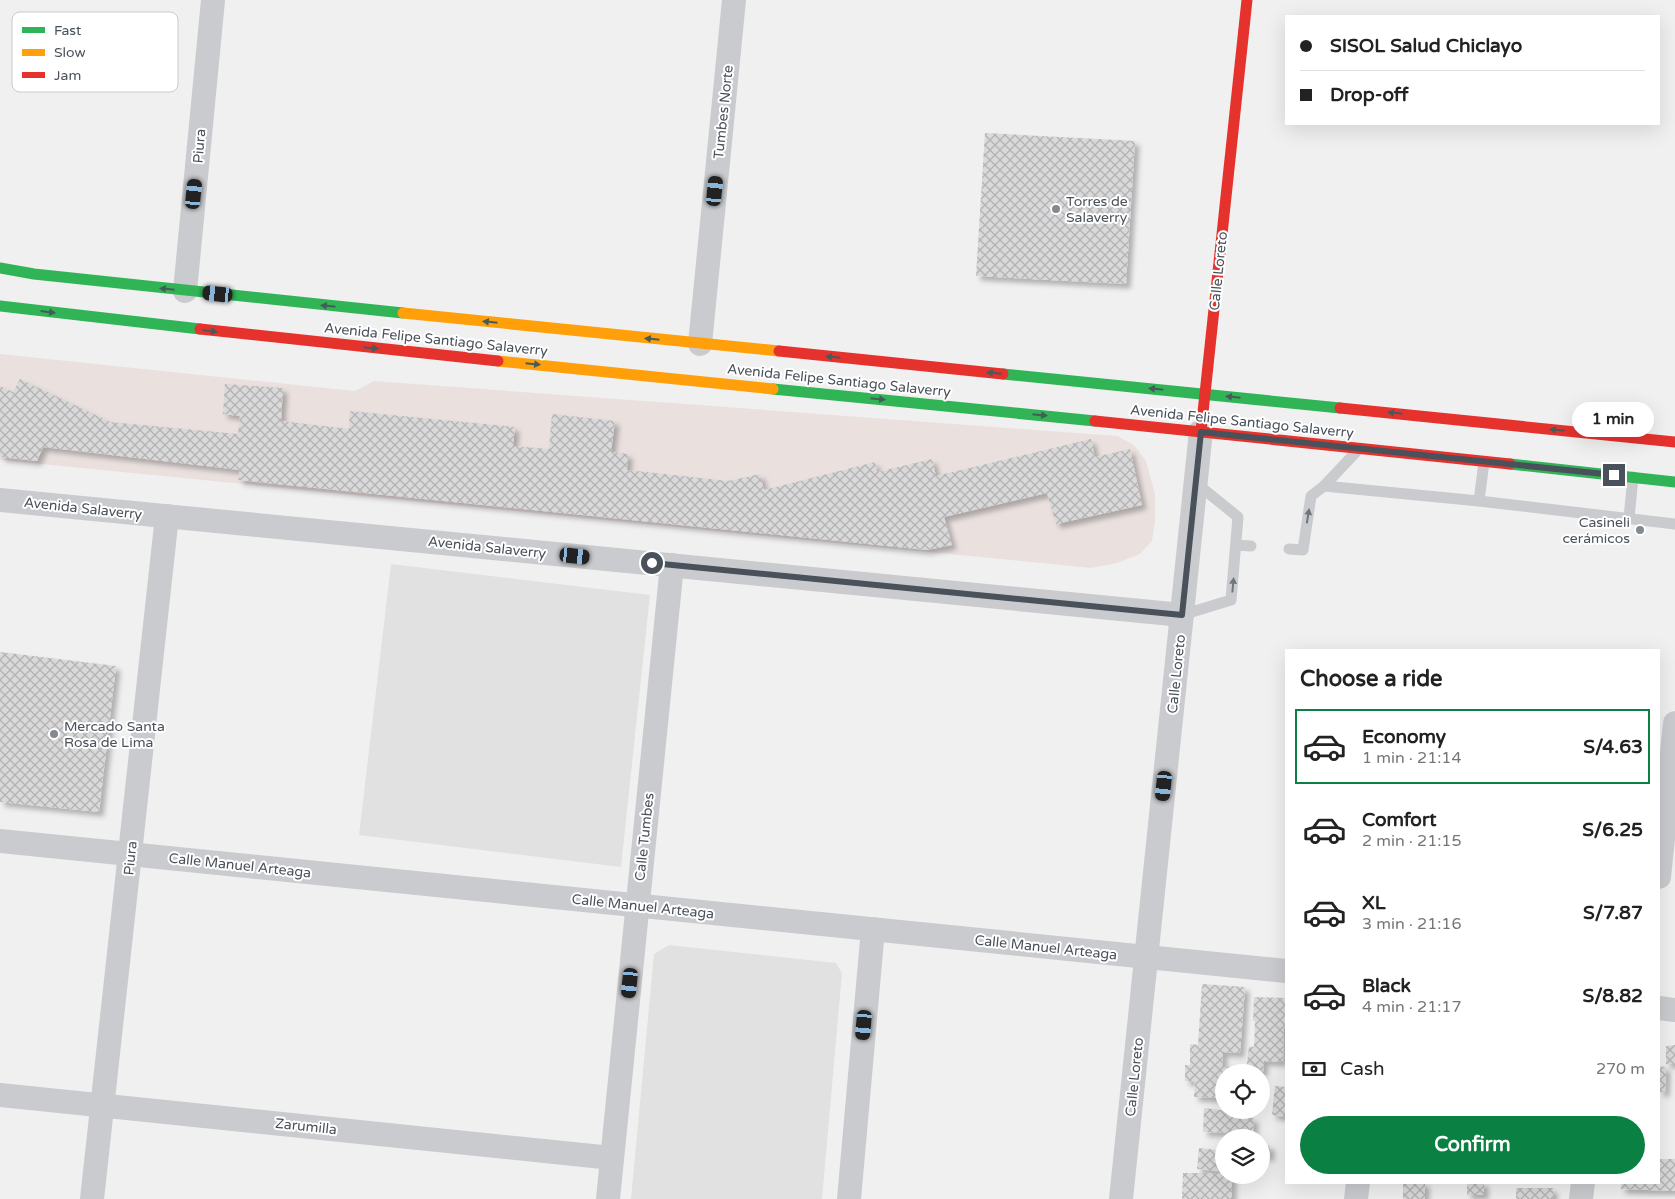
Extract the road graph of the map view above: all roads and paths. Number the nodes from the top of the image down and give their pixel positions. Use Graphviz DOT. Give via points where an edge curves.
graph roads {
  1 [pos="213,0"];
  2 [pos="734,0"];
  3 [pos="1247,0"];
  4 [pos="0,268"];
  5 [pos="185,291"];
  6 [pos="0,306"];
  7 [pos="700,344"];
  8 [pos="1204,394"];
  9 [pos="1201,432"];
  10 [pos="1675,442"];
  11 [pos="1359,448"];
  12 [pos="1484,462"];
  13 [pos="1633,477"];
  14 [pos="1675,482"];
  15 [pos="1196,483"];
  16 [pos="1324,486"];
  17 [pos="0,500"];
  18 [pos="1479,501"];
  19 [pos="167,516"];
  20 [pos="1629,518"];
  21 [pos="1675,524"];
  22 [pos="1236,545"];
  23 [pos="1251,546"];
  24 [pos="1289,549"];
  25 [pos="672,565"];
  26 [pos="1182,615"];
  27 [pos="1675,723"];
  28 [pos="0,841"];
  29 [pos="130,854"];
  30 [pos="1660,867"];
  31 [pos="638,905"];
  32 [pos="873,929"];
  33 [pos="1146,957"];
  34 [pos="1285,971"];
  35 [pos="1660,1008"];
  36 [pos="1675,1010"];
  37 [pos="0,1095"];
  38 [pos="103,1104"];
  39 [pos="612,1158"];
  40 [pos="1358,1184"];
  41 [pos="1583,1184"];
  42 [pos="92,1199"];
  43 [pos="608,1199"];
  44 [pos="849,1199"];
  45 [pos="1121,1199"];
  46 [pos="1356,1199"];
  47 [pos="1581,1199"];
  1 -- 5 [label="street, Piura"];
  2 -- 7 [label="street, Tumbes Norte"];
  3 -- 8 [label="main road, Calle Loreto"];
  5 -- 4 [label="main road, Avenida Felipe Santiago Salaverry, one-way"];
  7 -- 5 [label="main road, Avenida Felipe Santiago Salaverry, one-way"];
  6 -- 9 [label="main road, Avenida Felipe Santiago Salaverry, one-way" via="249,335"];
  8 -- 7 [label="main road, Avenida Felipe Santiago Salaverry, one-way"];
  8 -- 9 [label="main road, Calle Loreto"];
  10 -- 8 [label="main road, Avenida Felipe Santiago Salaverry, one-way"];
  9 -- 11 [label="main road, Avenida Felipe Santiago Salaverry"];
  9 -- 15 [label="street, Calle Loreto"];
  11 -- 12 [label="main road, Avenida Felipe Santiago Salaverry"];
  11 -- 16 [label="lane"];
  12 -- 13 [label="main road, Avenida Felipe Santiago Salaverry"];
  12 -- 18 [label="lane"];
  13 -- 14 [label="main road, Avenida Felipe Santiago Salaverry"];
  13 -- 20 [label="lane"];
  15 -- 22 [label="lane" via="1238,516"];
  15 -- 26 [label="street, Calle Loreto"];
  16 -- 18 [label="lane"];
  24 -- 16 [label="lane, one-way" via="1303,550 1311,496"];
  17 -- 19 [label="street, Avenida Salaverry"];
  18 -- 20 [label="lane"];
  19 -- 25 [label="street, Avenida Salaverry"];
  19 -- 29 [label="street, Piura"];
  20 -- 21 [label="lane"];
  22 -- 23 [label="lane"];
  26 -- 22 [label="lane, one-way" via="1232,600"];
  25 -- 26 [label="street, Avenida Salaverry"];
  25 -- 31 [label="street, Calle Tumbes"];
  26 -- 33 [label="street, Calle Loreto"];
  27 -- 30 [label="street"];
  28 -- 29 [label="street, Calle Manuel Arteaga"];
  29 -- 31 [label="street, Calle Manuel Arteaga"];
  29 -- 38 [label="street, Piura"];
  31 -- 32 [label="street, Calle Manuel Arteaga"];
  31 -- 39 [label="street, Calle Tumbes"];
  32 -- 33 [label="street, Calle Manuel Arteaga"];
  32 -- 44 [label="street"];
  33 -- 34 [label="street, Calle Manuel Arteaga"];
  33 -- 45 [label="street, Calle Loreto"];
  35 -- 36 [label="street"];
  37 -- 38 [label="street, Zarumilla"];
  38 -- 39 [label="street, Zarumilla"];
  38 -- 42 [label="street, Piura"];
  39 -- 43 [label="street, Calle Tumbes"];
  40 -- 46 [label="street"];
  41 -- 47 [label="street"];
}
